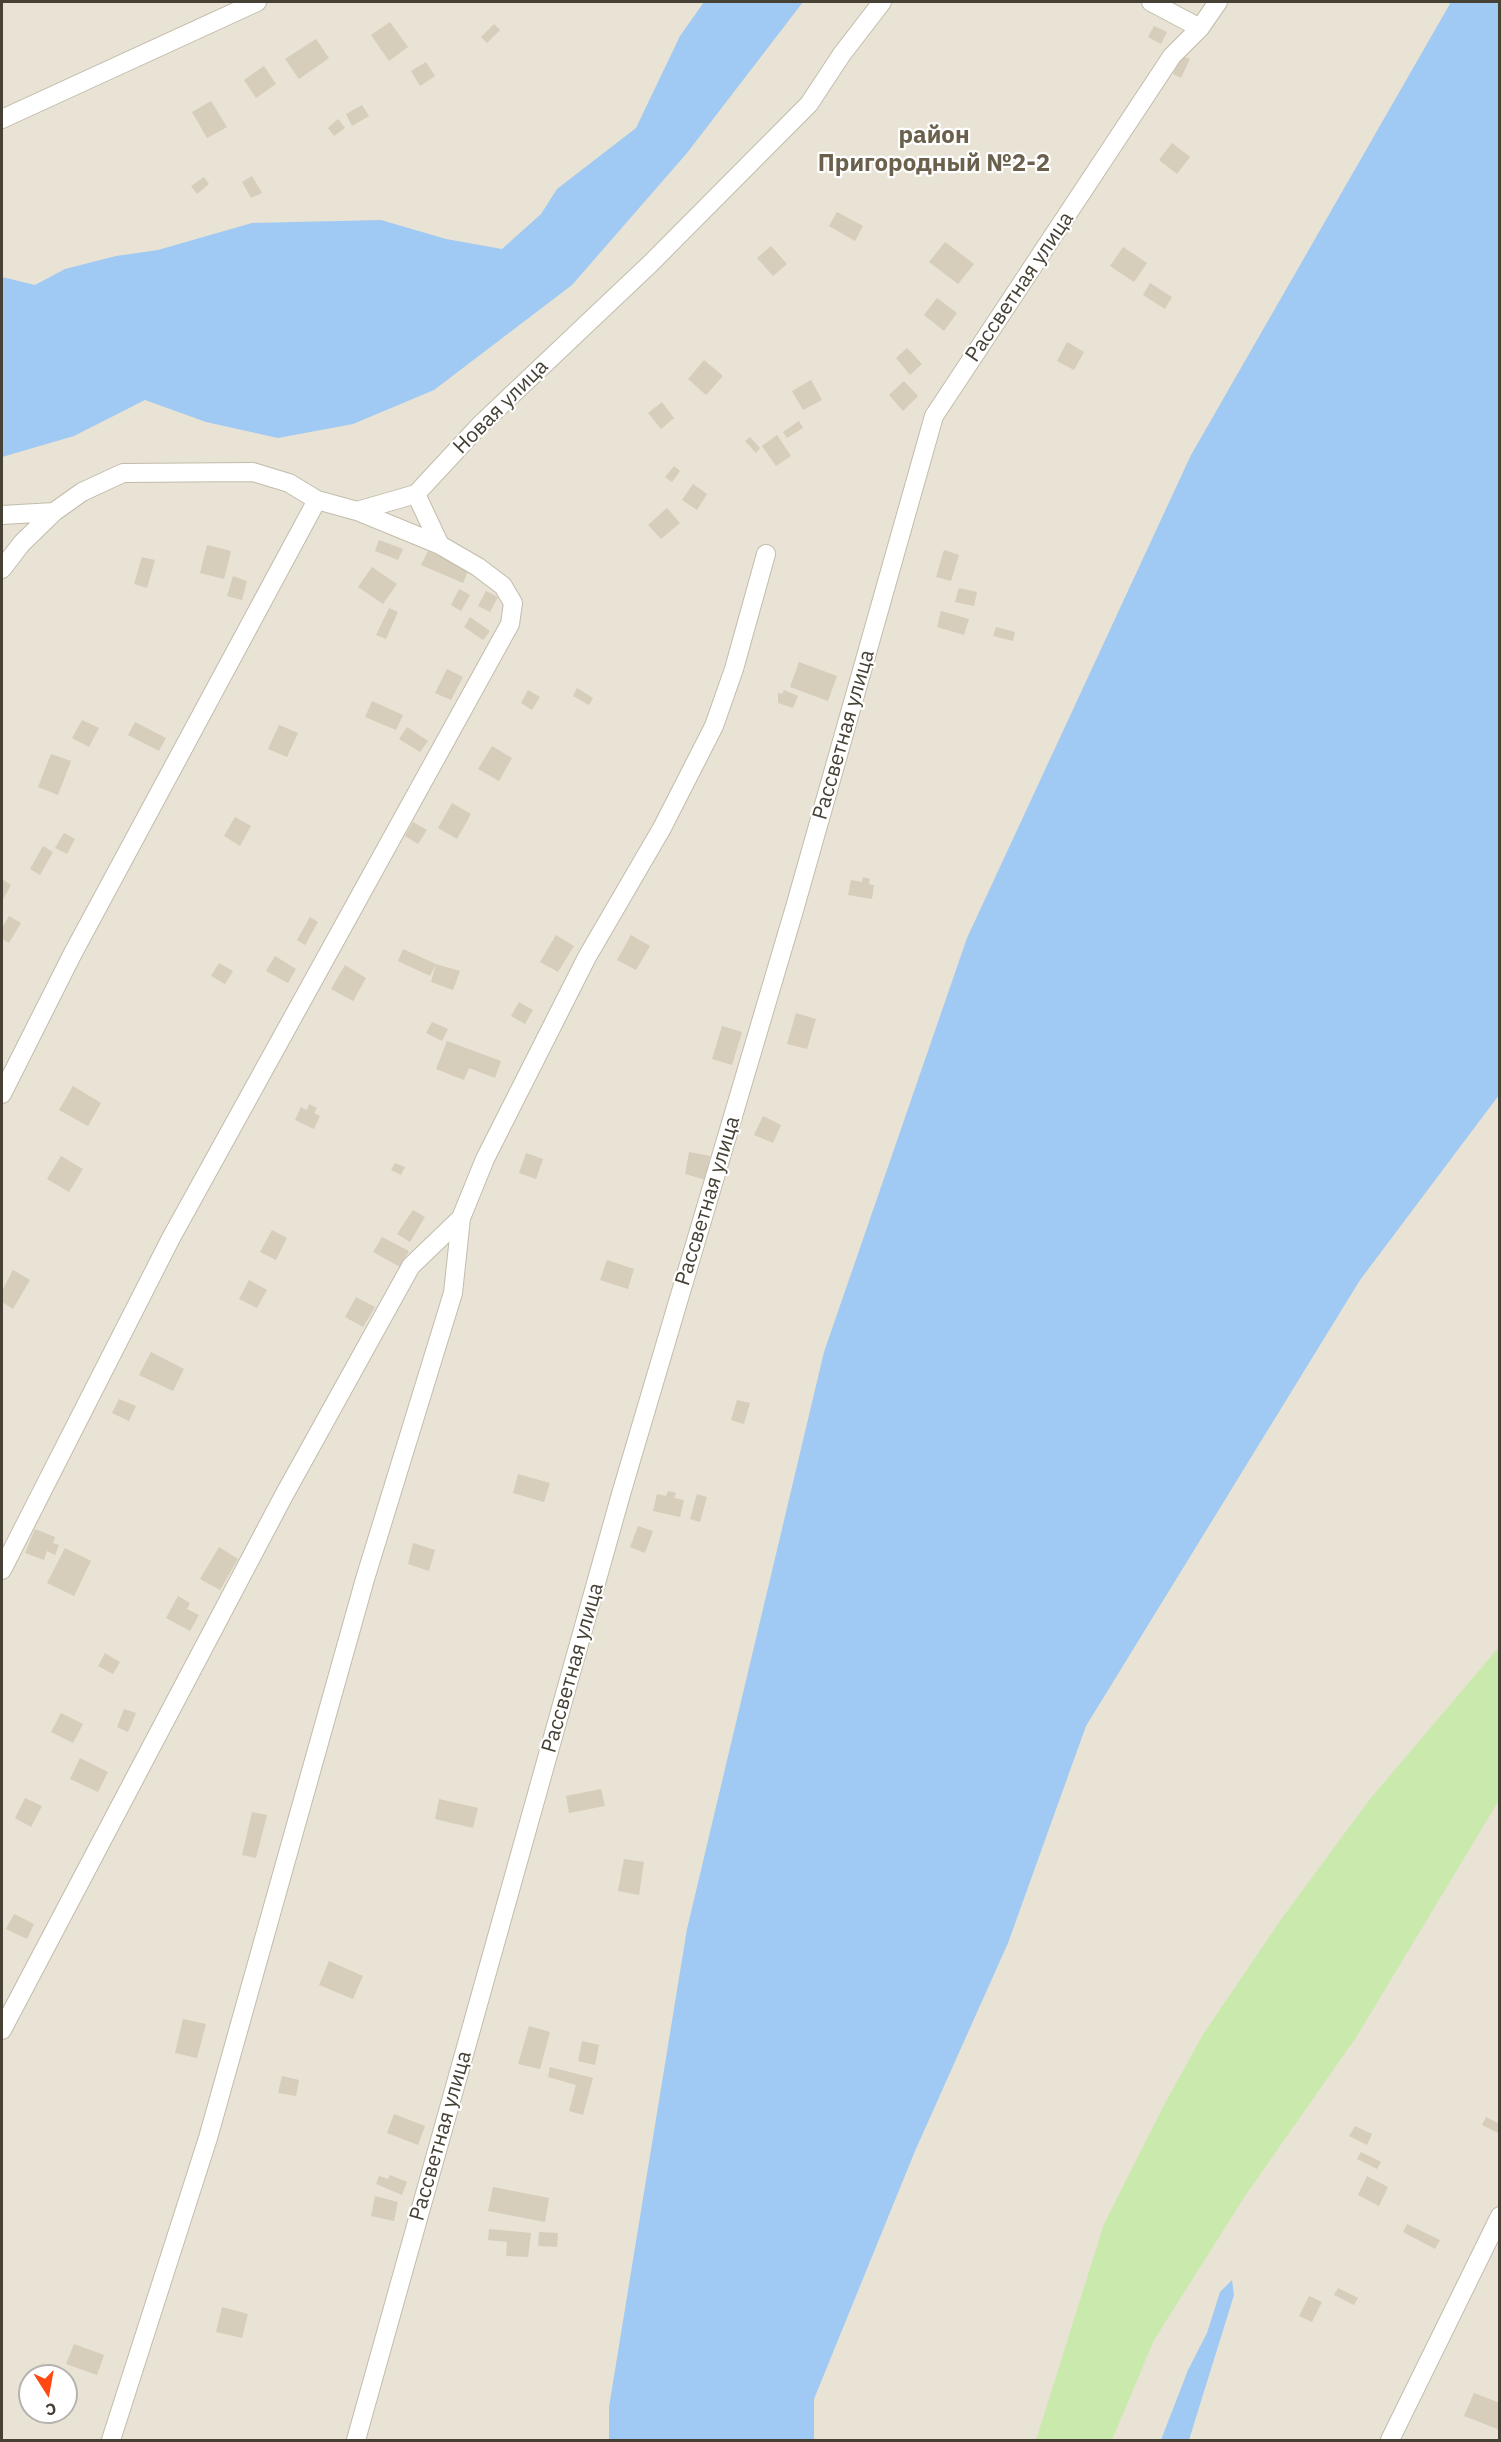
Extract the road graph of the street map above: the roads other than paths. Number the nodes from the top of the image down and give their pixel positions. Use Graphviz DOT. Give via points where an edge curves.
graph roads {
  1 [pos="257,2"];
  2 [pos="882,2"];
  3 [pos="1151,2"];
  4 [pos="1218,2"];
  5 [pos="1200,28"];
  6 [pos="2,119"];
  7 [pos="416,494"];
  8 [pos="318,500"];
  9 [pos="357,511"];
  10 [pos="54,512"];
  11 [pos="2,515"];
  12 [pos="440,545"];
  13 [pos="766,554"];
  14 [pos="2,569"];
  15 [pos="2,1094"];
  16 [pos="461,1218"];
  17 [pos="2,1570"];
  18 [pos="2,2030"];
  19 [pos="1500,2216"];
  20 [pos="111,2440"];
  21 [pos="356,2440"];
  22 [pos="1390,2440"];
  1 -- 6 [label="street"];
  2 -- 7 [label="street, Новая улица" via="809,104 650,264 480,424"];
  3 -- 5 [label="street"];
  4 -- 5 [label="street"];
  5 -- 21 [label="street, Рассветная улица" via="1172,56 934,416 795,908 618,1506"];
  7 -- 9 [label="street"];
  7 -- 12 [label="street"];
  8 -- 9 [label="street"];
  8 -- 10 [label="street" via="289,483 253,472 123,473 82,492"];
  8 -- 15 [label="street"];
  9 -- 12 [label="street"];
  10 -- 11 [label="street"];
  10 -- 14 [label="street"];
  12 -- 17 [label="street" via="503,585 513,603 510,624 171,1238"];
  13 -- 16 [label="street" via="714,726 662,828 587,957 485,1159"];
  16 -- 18 [label="street" via="411,1266 283,1497"];
  16 -- 20 [label="street" via="453,1293 365,1579 208,2138"];
  19 -- 22 [label="street"];
}
